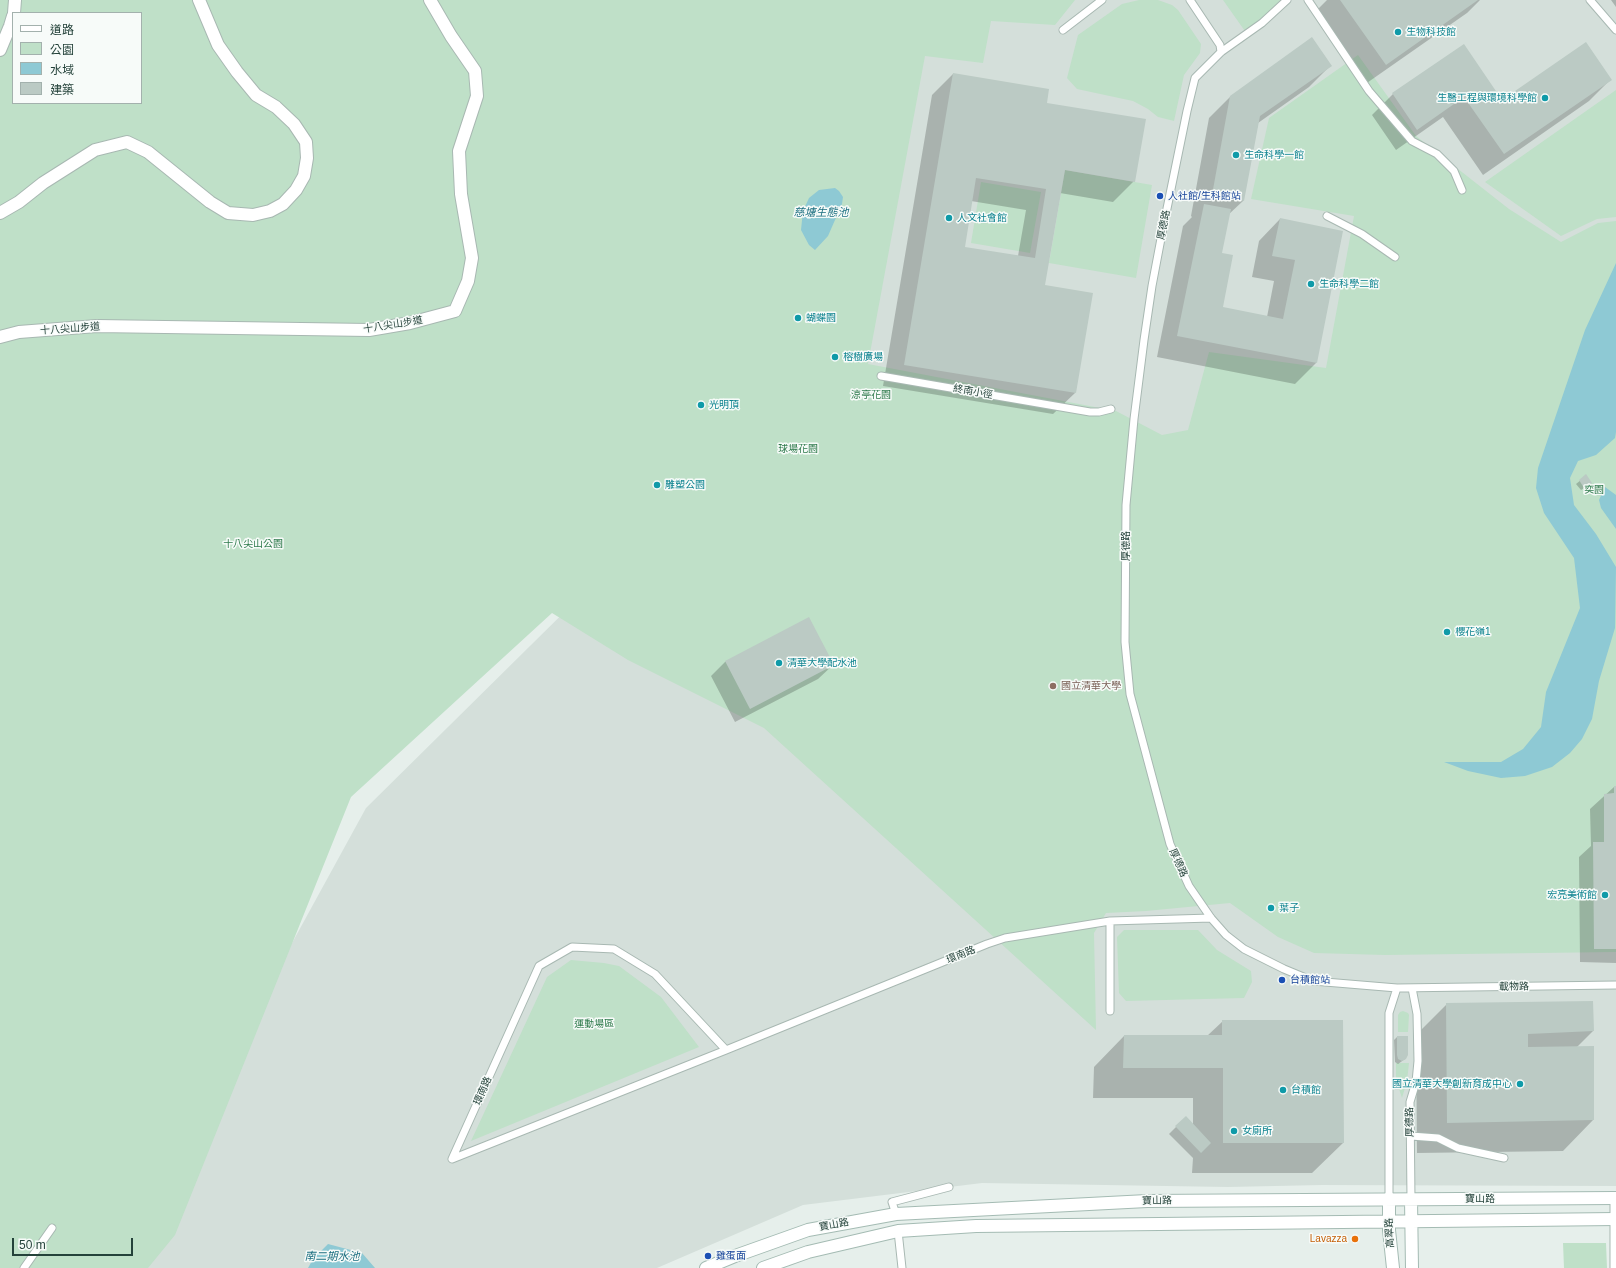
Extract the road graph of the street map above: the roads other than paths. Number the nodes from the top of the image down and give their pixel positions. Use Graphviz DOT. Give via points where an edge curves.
graph roads {
  1 [pos="15,0"];
  2 [pos="199,0"];
  3 [pos="430,0"];
  4 [pos="1102,0"];
  5 [pos="1190,0"];
  6 [pos="1287,0"];
  7 [pos="1308,0"];
  8 [pos="1590,0"];
  9 [pos="13,12"];
  10 [pos="12,18"];
  11 [pos="1063,30"];
  12 [pos="1616,30"];
  13 [pos="0,50"];
  14 [pos="1221,52"];
  15 [pos="1462,190"];
  16 [pos="0,213"];
  17 [pos="1327,216"];
  18 [pos="1395,257"];
  19 [pos="0,337"];
  20 [pos="881,376"];
  21 [pos="1111,409"];
  22 [pos="1211,918"];
  23 [pos="1110,921"];
  24 [pos="1616,985"];
  25 [pos="1398,988"];
  26 [pos="1412,988"];
  27 [pos="1110,1011"];
  28 [pos="726,1050"];
  29 [pos="1411,1136"];
  30 [pos="1504,1158"];
  31 [pos="949,1187"];
  32 [pos="1389,1198"];
  33 [pos="1615,1198"];
  34 [pos="1411,1199"];
  35 [pos="896,1214"];
  36 [pos="1615,1219"];
  37 [pos="1411,1221"];
  38 [pos="1388,1222"];
  39 [pos="52,1228"];
  40 [pos="898,1231"];
  41 [pos="24,1268"];
  42 [pos="706,1268"];
  43 [pos="763,1268"];
  44 [pos="902,1268"];
  45 [pos="1392,1268"];
  46 [pos="1412,1268"];
  47 [pos="1614,1268"];
  1 -- 9 [label="street"];
  2 -- 16 [label="street" via="218,45 237,72 256,95 276,107 294,124 306,142 304,176 283,204 270,211 253,215 228,213 210,202 148,152 127,142 95,150"];
  3 -- 19 [label="street, 十八尖山步道" via="475,71 477,96 459,151 461,194 472,258 468,281 455,311 410,323 369,330 97,326 18,332"];
  4 -- 11 [label="lane"];
  5 -- 14 [label="lane" via="1217,40"];
  6 -- 14 [label="lane, 厚德路" via="1262,23"];
  7 -- 15 [label="lane" via="1369,91 1412,141 1437,154 1454,171"];
  8 -- 12 [label="lane"];
  10 -- 13 [label="street"];
  14 -- 22 [label="lane, 厚德路" via="1195,78 1187,111 1151,293 1134,419 1126,505 1125,642 1130,694 1170,844 1189,886"];
  17 -- 18 [label="lane" via="1362,234"];
  20 -- 21 [label="lane, 終南小徑" via="1066,408 1098,412"];
  22 -- 23 [label="lane, 環南路"];
  22 -- 25 [label="lane, 厚德路" via="1226,935 1244,949 1313,981"];
  23 -- 27 [label="lane"];
  23 -- 28 [label="lane, 環南路" via="1005,938"];
  24 -- 26 [label="lane, 載物路"];
  25 -- 26 [label="lane, 厚德路"];
  25 -- 32 [label="lane" via="1390,1013"];
  26 -- 29 [label="lane, 厚德路" via="1417,1014 1418,1061 1416,1082 1410,1102"];
  28 -- 28 [label="lane, 環南路" via="711,1055 452,1159 539,966 572,947 614,949 655,974"];
  29 -- 30 [label="lane" via="1438,1138 1458,1148"];
  29 -- 34 [label="lane, 厚德路"];
  31 -- 35 [label="lane" via="892,1202"];
  32 -- 34 [label="street, 寶山路"];
  32 -- 35 [label="street, 寶山路" via="1147,1201"];
  32 -- 38 [label="street, 高翠路"];
  33 -- 34 [label="street, 寶山路"];
  33 -- 36 [label="lane"];
  34 -- 37 [label="street, 高翠路"];
  35 -- 40 [label="street"];
  35 -- 42 [label="street, 寶山路" via="808,1230"];
  36 -- 37 [label="street, 寶山路"];
  36 -- 47 [label="lane"];
  37 -- 38 [label="street, 寶山路"];
  37 -- 46 [label="street, 高翠路"];
  38 -- 40 [label="street, 寶山路" via="976,1226"];
  38 -- 45 [label="street, 高翠路"];
  39 -- 41 [label="lane"];
  40 -- 43 [label="street, 寶山路" via="808,1252"];
  40 -- 44 [label="lane"];
}
